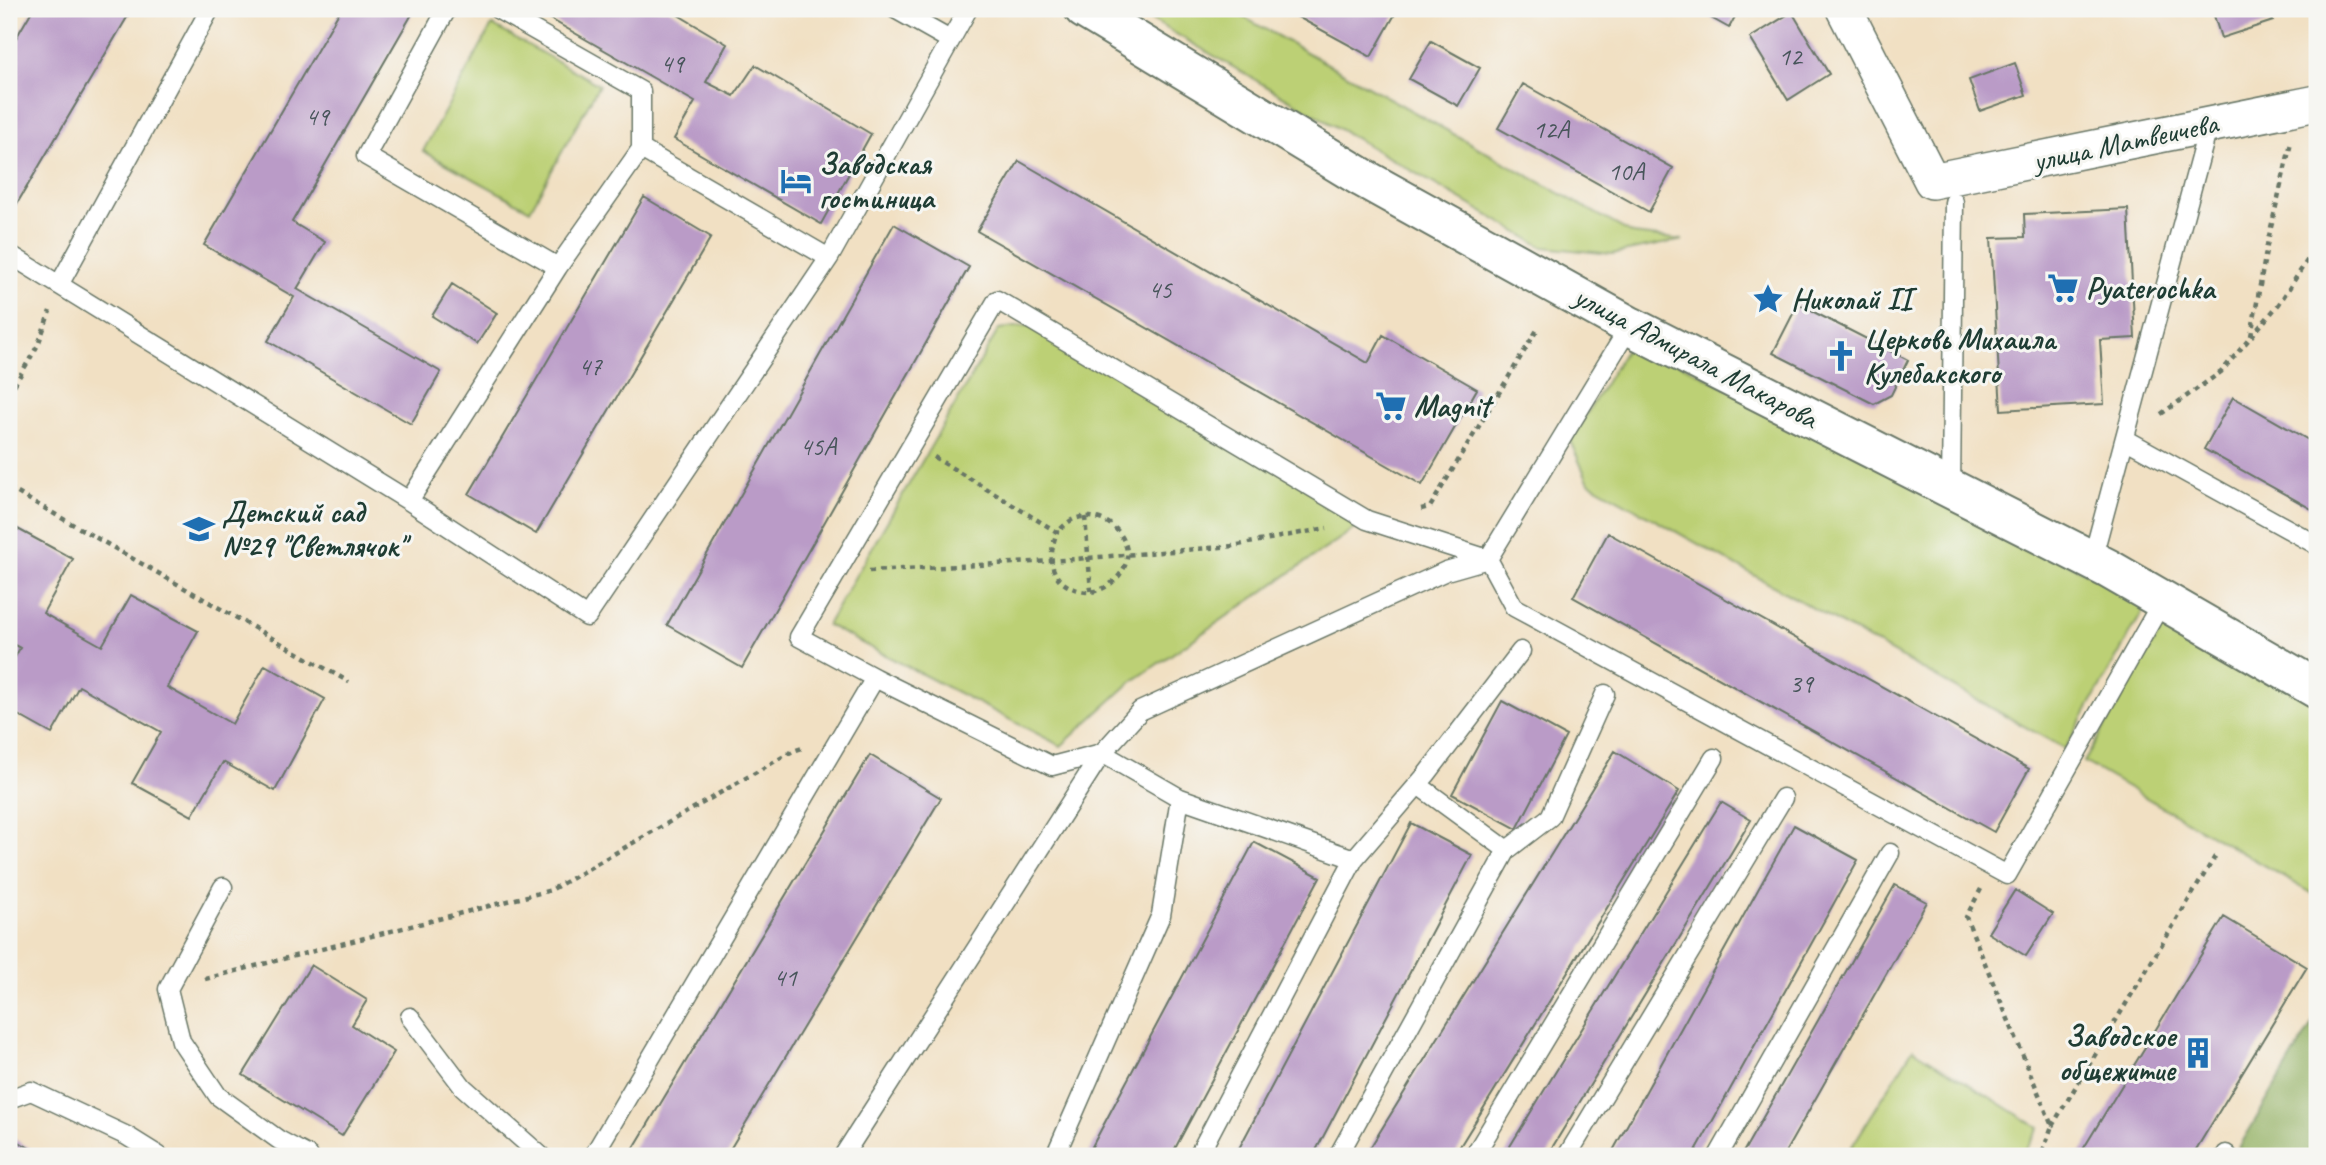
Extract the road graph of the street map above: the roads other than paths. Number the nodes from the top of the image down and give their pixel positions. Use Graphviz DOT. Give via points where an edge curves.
graph roads {
  1 [pos="210,9"];
  2 [pos="447,9"];
  3 [pos="497,9"];
  4 [pos="895,9"];
  5 [pos="968,9"];
  6 [pos="1084,9"];
  7 [pos="1844,9"];
  8 [pos="950,40"];
  9 [pos="2309,105"];
  10 [pos="2209,124"];
  11 [pos="641,149"];
  12 [pos="1943,192"];
  13 [pos="9,254"];
  14 [pos="829,258"];
  15 [pos="558,267"];
  16 [pos="59,285"];
  17 [pos="1630,326"];
  18 [pos="2125,439"];
  19 [pos="1951,489"];
  20 [pos="409,501"];
  21 [pos="2317,545"];
  22 [pos="1488,559"];
  23 [pos="2092,561"];
  24 [pos="2163,600"];
  25 [pos="1521,652"];
  26 [pos="875,678"];
  27 [pos="2317,689"];
  28 [pos="1605,694"];
  29 [pos="1102,753"];
  30 [pos="1714,758"];
  31 [pos="1418,785"];
  32 [pos="1180,799"];
  33 [pos="1783,799"];
  34 [pos="1507,850"];
  35 [pos="1889,853"];
  36 [pos="1354,859"];
  37 [pos="223,887"];
  38 [pos="410,1017"];
  39 [pos="9,1099"];
  40 [pos="159,1156"];
  41 [pos="309,1156"];
  42 [pos="541,1156"];
  43 [pos="593,1156"];
  44 [pos="843,1156"];
  45 [pos="1055,1156"];
  46 [pos="1198,1156"];
  47 [pos="1338,1156"];
  48 [pos="1474,1156"];
  49 [pos="1567,1156"];
  50 [pos="1718,1156"];
  1 -- 16 [label="lane"];
  2 -- 15 [label="lane" via="366,156"];
  3 -- 11 [label="lane" via="641,91"];
  4 -- 8 [label="lane"];
  5 -- 8 [label="lane"];
  6 -- 17 [label="street, улица Адмирала Макарова" via="1363,178"];
  7 -- 12 [label="street"];
  8 -- 14 [label="lane"];
  9 -- 10 [label="street, улица Матвеичева"];
  10 -- 12 [label="street, улица Матвеичева"];
  10 -- 18 [label="lane"];
  11 -- 14 [label="lane"];
  11 -- 15 [label="lane"];
  12 -- 19 [label="lane"];
  13 -- 16 [label="lane"];
  14 -- 20 [label="lane" via="587,617"];
  15 -- 20 [label="lane"];
  16 -- 20 [label="lane"];
  17 -- 19 [label="street, улица Адмирала Макарова"];
  17 -- 22 [label="lane"];
  18 -- 21 [label="lane"];
  18 -- 23 [label="lane"];
  19 -- 23 [label="street, улица Адмирала Макарова"];
  22 -- 24 [label="lane" via="1514,607 2007,875"];
  22 -- 26 [label="lane" via="1367,520 997,300 799,637"];
  22 -- 29 [label="lane" via="1446,571 1140,711"];
  23 -- 24 [label="street, улица Адмирала Макарова"];
  24 -- 27 [label="street, улица Адмирала Макарова"];
  25 -- 31 [label="lane"];
  26 -- 29 [label="lane" via="1052,766"];
  26 -- 43 [label="lane"];
  28 -- 34 [label="lane" via="1550,817"];
  29 -- 32 [label="lane"];
  29 -- 44 [label="lane"];
  30 -- 48 [label="lane"];
  31 -- 34 [label="lane"];
  31 -- 36 [label="lane"];
  32 -- 36 [label="lane"];
  32 -- 45 [label="lane" via="1161,915"];
  33 -- 49 [label="lane"];
  34 -- 47 [label="lane"];
  35 -- 50 [label="lane"];
  36 -- 46 [label="lane"];
  37 -- 41 [label="lane" via="168,989 181,1041 218,1096"];
  38 -- 42 [label="lane" via="463,1087"];
  39 -- 40 [label="lane" via="31,1091"];
}
